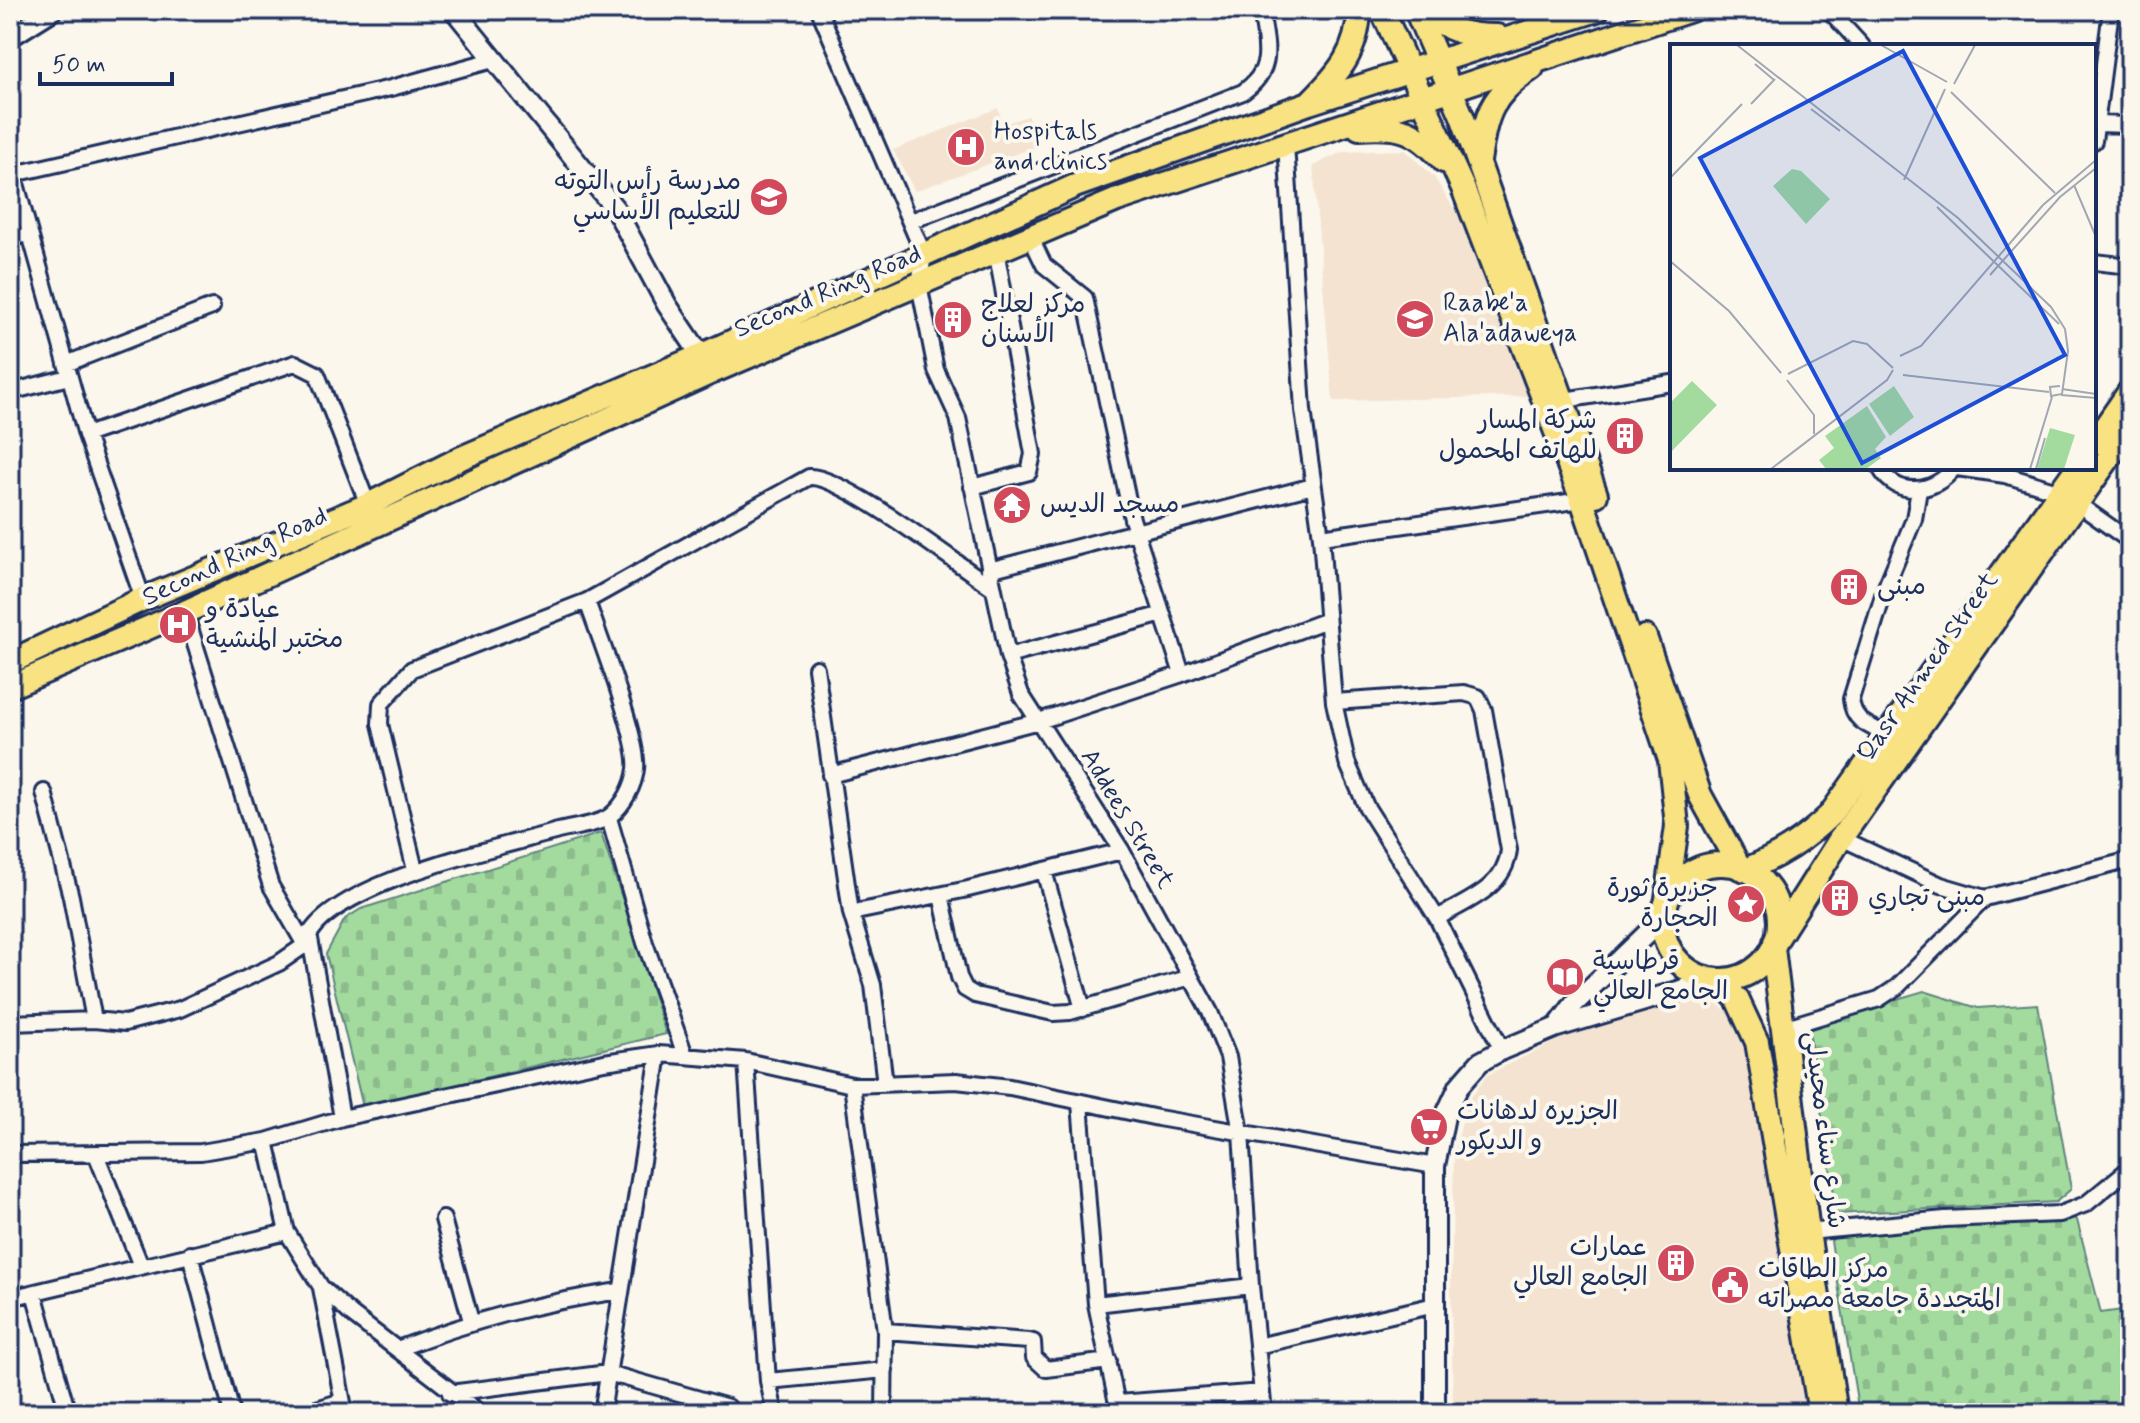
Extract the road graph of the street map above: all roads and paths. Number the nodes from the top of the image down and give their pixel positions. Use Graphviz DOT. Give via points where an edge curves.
graph roads {
  1 [pos="53,10"];
  2 [pos="454,10"];
  3 [pos="819,10"];
  4 [pos="1261,10"];
  5 [pos="1359,10"];
  6 [pos="1382,10"];
  7 [pos="1416,10"];
  8 [pos="1427,10"];
  9 [pos="1597,10"];
  10 [pos="1691,10"];
  11 [pos="1829,10"];
  12 [pos="2111,10"];
  13 [pos="1545,27"];
  14 [pos="10,37"];
  15 [pos="1860,44"];
  16 [pos="1550,56"];
  17 [pos="493,60"];
  18 [pos="1438,61"];
  19 [pos="1409,73"];
  20 [pos="1451,89"];
  21 [pos="1423,98"];
  22 [pos="1309,103"];
  23 [pos="2096,124"];
  24 [pos="2130,125"];
  25 [pos="1322,131"];
  26 [pos="1286,144"];
  27 [pos="1479,166"];
  28 [pos="12,168"];
  29 [pos="1463,188"];
  30 [pos="911,221"];
  31 [pos="28,234"];
  32 [pos="1030,236"];
  33 [pos="10,238"];
  34 [pos="996,250"];
  35 [pos="924,255"];
  36 [pos="2096,262"];
  37 [pos="2130,266"];
  38 [pos="919,284"];
  39 [pos="212,307"];
  40 [pos="707,363"];
  41 [pos="67,370"];
  42 [pos="1670,383"];
  43 [pos="2130,391"];
  44 [pos="10,392"];
  45 [pos="1554,402"];
  46 [pos="2130,428"];
  47 [pos="86,435"];
  48 [pos="2096,440"];
  49 [pos="2096,467"];
  50 [pos="1882,470"];
  51 [pos="1954,470"];
  52 [pos="1970,470"];
  53 [pos="2076,470"];
  54 [pos="2093,470"];
  55 [pos="1313,486"];
  56 [pos="972,487"];
  57 [pos="1919,490"];
  58 [pos="2069,498"];
  59 [pos="1582,500"];
  60 [pos="368,505"];
  61 [pos="1136,531"];
  62 [pos="1321,537"];
  63 [pos="2130,541"];
  64 [pos="989,570"];
  65 [pos="993,588"];
  66 [pos="143,599"];
  67 [pos="587,601"];
  68 [pos="185,612"];
  69 [pos="1163,614"];
  70 [pos="1327,620"];
  71 [pos="1008,656"];
  72 [pos="10,662"];
  73 [pos="816,668"];
  74 [pos="1182,674"];
  75 [pos="10,687"];
  76 [pos="1334,702"];
  77 [pos="1039,721"];
  78 [pos="1886,734"];
  79 [pos="830,775"];
  80 [pos="44,792"];
  81 [pos="609,818"];
  82 [pos="1841,838"];
  83 [pos="1122,851"];
  84 [pos="2130,860"];
  85 [pos="1742,869"];
  86 [pos="415,870"];
  87 [pos="1044,871"];
  88 [pos="941,895"];
  89 [pos="1985,898"];
  90 [pos="1665,911"];
  91 [pos="851,913"];
  92 [pos="1437,918"];
  93 [pos="307,938"];
  94 [pos="1774,945"];
  95 [pos="1191,977"];
  96 [pos="1713,979"];
  97 [pos="1083,1009"];
  98 [pos="94,1020"];
  99 [pos="10,1023"];
  100 [pos="1557,1027"];
  101 [pos="1783,1028"];
  102 [pos="1502,1050"];
  103 [pos="659,1054"];
  104 [pos="685,1055"];
  105 [pos="746,1061"];
  106 [pos="885,1084"];
  107 [pos="852,1085"];
  108 [pos="1080,1103"];
  109 [pos="342,1118"];
  110 [pos="1241,1133"];
  111 [pos="266,1141"];
  112 [pos="10,1154"];
  113 [pos="96,1154"];
  114 [pos="1435,1166"];
  115 [pos="2130,1168"];
  116 [pos="443,1219"];
  117 [pos="287,1232"];
  118 [pos="1808,1232"];
  119 [pos="190,1254"];
  120 [pos="141,1266"];
  121 [pos="1251,1286"];
  122 [pos="321,1287"];
  123 [pos="619,1291"];
  124 [pos="34,1293"];
  125 [pos="10,1298"];
  126 [pos="1096,1304"];
  127 [pos="1435,1305"];
  128 [pos="471,1321"];
  129 [pos="885,1331"];
  130 [pos="1257,1346"];
  131 [pos="397,1349"];
  132 [pos="1109,1361"];
  133 [pos="885,1370"];
  134 [pos="608,1373"];
  135 [pos="768,1381"];
  136 [pos="449,1392"];
  137 [pos="1262,1392"];
  138 [pos="343,1407"];
  139 [pos="728,1407"];
  140 [pos="1119,1408"];
  141 [pos="68,1413"];
  142 [pos="232,1413"];
  143 [pos="304,1413"];
  144 [pos="463,1413"];
  145 [pos="480,1413"];
  146 [pos="602,1413"];
  147 [pos="775,1413"];
  148 [pos="884,1413"];
  149 [pos="1264,1413"];
  150 [pos="1435,1413"];
  151 [pos="1820,1413"];
  152 [pos="1836,1413"];
  1 -- 14 [label="street"];
  2 -- 17 [label="street"];
  3 -- 30 [label="street"];
  4 -- 30 [label="street" via="1266,67 1258,82 1243,92"];
  5 -- 22 [label="main road" via="1353,50"];
  6 -- 19 [label="main road"];
  7 -- 18 [label="main road"];
  8 -- 13 [label="main road" via="1451,30 1469,36"];
  9 -- 13 [label="main road, Second Ring Road"];
  10 -- 16 [label="main road, Second Ring Road"];
  11 -- 15 [label="street"];
  12 -- 23 [label="street"];
  13 -- 18 [label="main road, Second Ring Road"];
  16 -- 20 [label="main road, Second Ring Road"];
  16 -- 27 [label="main road" via="1497,96 1484,122"];
  17 -- 28 [label="street" via="391,88"];
  17 -- 40 [label="street" via="616,210 667,305"];
  18 -- 19 [label="main road, Second Ring Road"];
  18 -- 20 [label="main road"];
  19 -- 21 [label="main road"];
  19 -- 22 [label="main road, Second Ring Road"];
  20 -- 21 [label="main road, Second Ring Road"];
  20 -- 27 [label="main road"];
  21 -- 25 [label="main road, Second Ring Road"];
  21 -- 29 [label="main road"];
  22 -- 35 [label="main road, Second Ring Road" via="1075,186"];
  23 -- 24 [label="street"];
  25 -- 26 [label="main road, Second Ring Road"];
  25 -- 29 [label="main road" via="1404,129 1427,142"];
  26 -- 32 [label="main road, Second Ring Road" via="1117,200"];
  26 -- 55 [label="street"];
  27 -- 45 [label="main road"];
  28 -- 31 [label="street"];
  29 -- 45 [label="main road"];
  30 -- 35 [label="street"];
  31 -- 33 [label="street"];
  31 -- 41 [label="street"];
  32 -- 34 [label="main road, Second Ring Road"];
  32 -- 61 [label="street" via="1044,265 1085,298"];
  34 -- 38 [label="main road, Second Ring Road"];
  34 -- 56 [label="street" via="1033,454 1029,472"];
  35 -- 38 [label="street, Addees Street"];
  35 -- 40 [label="main road, Second Ring Road"];
  36 -- 37 [label="street"];
  38 -- 40 [label="main road, Second Ring Road"];
  38 -- 56 [label="street, Addees Street" via="936,370 958,418"];
  39 -- 41 [label="street"];
  40 -- 60 [label="main road, Second Ring Road" via="461,458"];
  40 -- 68 [label="main road, Second Ring Road"];
  41 -- 44 [label="street"];
  41 -- 47 [label="street"];
  42 -- 45 [label="street"];
  43 -- 48 [label="main road"];
  45 -- 59 [label="main road"];
  45 -- 85 [label="main road" via="1700,795"];
  46 -- 49 [label="main road, Qasr Ahmed Street"];
  47 -- 60 [label="street" via="295,363 317,374"];
  47 -- 66 [label="street"];
  50 -- 57 [label="street" via="1893,483"];
  51 -- 57 [label="street" via="1934,487"];
  52 -- 58 [label="street" via="2005,475"];
  53 -- 58 [label="main road, Qasr Ahmed Street"];
  54 -- 58 [label="main road, Qasr Ahmed Street"];
  55 -- 61 [label="street"];
  55 -- 62 [label="street"];
  56 -- 64 [label="street, Addees Street"];
  57 -- 78 [label="street" via="1914,519 1885,589 1851,699 1852,712 1862,723"];
  58 -- 63 [label="street"];
  58 -- 78 [label="main road, Qasr Ahmed Street"];
  58 -- 82 [label="main road, Qasr Ahmed Street"];
  59 -- 62 [label="street"];
  59 -- 90 [label="main road" via="1670,760 1677,826"];
  60 -- 66 [label="main road, Second Ring Road"];
  61 -- 64 [label="street"];
  61 -- 69 [label="street"];
  62 -- 70 [label="street"];
  64 -- 65 [label="street, Addees Street"];
  65 -- 67 [label="street" via="855,494 815,476"];
  65 -- 71 [label="street, Addees Street"];
  66 -- 72 [label="main road, Second Ring Road"];
  67 -- 81 [label="street" via="637,754 633,785"];
  67 -- 86 [label="street" via="412,669 381,704 380,724"];
  68 -- 75 [label="main road, Second Ring Road"];
  68 -- 93 [label="street" via="271,886"];
  69 -- 71 [label="street"];
  69 -- 74 [label="street"];
  70 -- 74 [label="street"];
  70 -- 76 [label="street"];
  71 -- 77 [label="street, Addees Street" via="1021,694"];
  73 -- 79 [label="street"];
  74 -- 77 [label="street"];
  76 -- 92 [label="street" via="1347,762 1366,806"];
  76 -- 92 [label="street" via="1444,692 1478,697 1509,850 1507,866 1489,888"];
  77 -- 79 [label="street"];
  77 -- 83 [label="street, Addees Street"];
  78 -- 85 [label="main road, Qasr Ahmed Street" via="1830,815 1802,842 1779,857"];
  79 -- 91 [label="street"];
  80 -- 98 [label="street"];
  81 -- 86 [label="street"];
  81 -- 104 [label="street"];
  82 -- 89 [label="street" via="1941,885"];
  82 -- 94 [label="main road, Qasr Ahmed Street"];
  83 -- 87 [label="street"];
  83 -- 95 [label="street, Addees Street"];
  84 -- 89 [label="street"];
  85 -- 90 [label="main road" via="1720,865 1691,873 1675,887"];
  85 -- 94 [label="main road" via="1762,882 1774,899 1779,920"];
  86 -- 93 [label="street" via="333,910"];
  87 -- 88 [label="street"];
  87 -- 97 [label="street"];
  88 -- 91 [label="street"];
  88 -- 97 [label="street" via="965,989 1053,1013"];
  89 -- 101 [label="street" via="1879,999"];
  90 -- 96 [label="main road" via="1671,951 1687,969"];
  90 -- 100 [label="street"];
  91 -- 106 [label="street" via="873,985"];
  92 -- 102 [label="street"];
  93 -- 98 [label="street" via="279,963 180,1009 125,1023"];
  93 -- 109 [label="street"];
  94 -- 96 [label="main road" via="1750,972"];
  94 -- 101 [label="main road, شارع سناء محيدلى"];
  95 -- 97 [label="street"];
  95 -- 110 [label="street, Addees Street" via="1228,1057"];
  96 -- 100 [label="street"];
  96 -- 151 [label="main road" via="1737,999 1757,1042"];
  98 -- 99 [label="street"];
  100 -- 102 [label="street"];
  101 -- 118 [label="main road, شارع سناء محيدلى"];
  102 -- 114 [label="street" via="1480,1062 1459,1086 1445,1116"];
  103 -- 104 [label="street"];
  103 -- 109 [label="street"];
  103 -- 123 [label="street"];
  104 -- 105 [label="street"];
  105 -- 107 [label="street"];
  105 -- 135 [label="street"];
  106 -- 107 [label="street"];
  106 -- 108 [label="street" via="956,1081"];
  107 -- 129 [label="street"];
  108 -- 110 [label="street"];
  108 -- 126 [label="street"];
  109 -- 111 [label="street"];
  110 -- 114 [label="street"];
  110 -- 121 [label="street, Addees Street"];
  111 -- 113 [label="street" via="201,1152"];
  111 -- 117 [label="street"];
  112 -- 113 [label="street"];
  113 -- 120 [label="street"];
  114 -- 127 [label="street"];
  115 -- 118 [label="street" via="2086,1204 2060,1214"];
  116 -- 128 [label="street"];
  117 -- 119 [label="street"];
  117 -- 122 [label="street"];
  118 -- 152 [label="main road, شارع سناء محيدلى"];
  119 -- 120 [label="street"];
  119 -- 142 [label="street"];
  120 -- 124 [label="street"];
  121 -- 126 [label="street"];
  121 -- 130 [label="street, Addees Street"];
  122 -- 131 [label="street"];
  122 -- 138 [label="street"];
  123 -- 128 [label="street"];
  123 -- 134 [label="street"];
  124 -- 125 [label="street"];
  124 -- 141 [label="street"];
  126 -- 132 [label="street"];
  127 -- 130 [label="street"];
  127 -- 150 [label="street"];
  128 -- 131 [label="street"];
  129 -- 132 [label="street" via="1029,1341 1034,1358 1046,1369"];
  129 -- 133 [label="street"];
  130 -- 137 [label="street, Addees Street"];
  131 -- 136 [label="street"];
  132 -- 140 [label="street"];
  133 -- 135 [label="street"];
  133 -- 148 [label="street"];
  134 -- 136 [label="street"];
  134 -- 139 [label="street"];
  134 -- 146 [label="street"];
  135 -- 147 [label="street"];
  136 -- 144 [label="street"];
  136 -- 145 [label="street"];
  137 -- 140 [label="street"];
  137 -- 149 [label="street, Addees Street"];
  138 -- 143 [label="street"];
}
